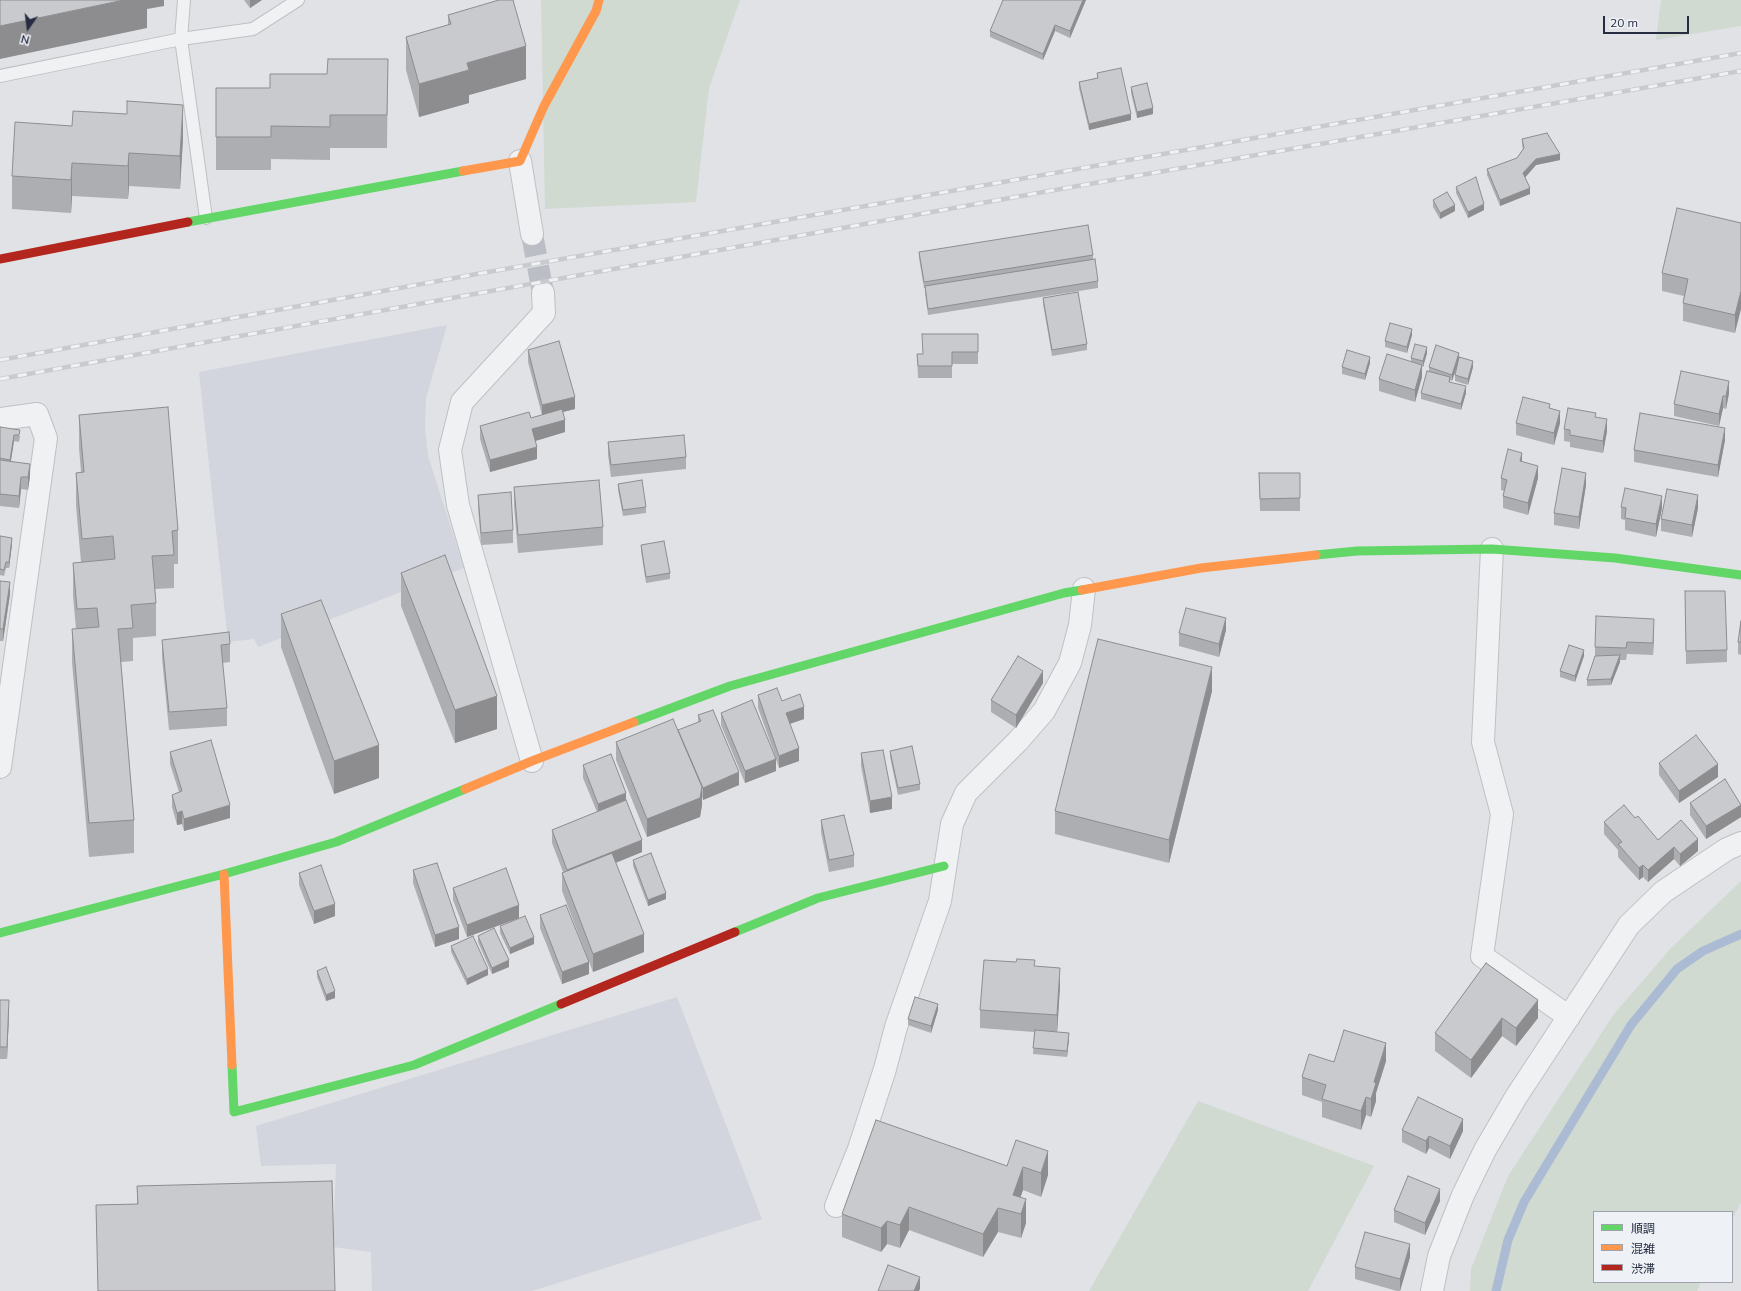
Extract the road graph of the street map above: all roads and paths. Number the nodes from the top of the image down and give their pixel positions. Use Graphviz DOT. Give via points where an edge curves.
graph roads {
  1 [pos="184,0"];
  2 [pos="298,0"];
  3 [pos="599,0"];
  4 [pos="181,39"];
  5 [pos="0,76"];
  6 [pos="520,161"];
  7 [pos="206,218"];
  8 [pos="532,234"];
  9 [pos="0,258"];
  10 [pos="543,293"];
  11 [pos="0,419"];
  12 [pos="1492,549"];
  13 [pos="1741,575"];
  14 [pos="1084,589"];
  15 [pos="532,761"];
  16 [pos="0,766"];
  17 [pos="1741,843"];
  18 [pos="944,866"];
  19 [pos="224,874"];
  20 [pos="0,933"];
  21 [pos="1569,1017"];
  22 [pos="836,1206"];
  23 [pos="1432,1291"];
  1 -- 4 [label="lane"];
  2 -- 4 [label="lane" via="253,29"];
  3 -- 6 [label="street" via="596,11 544,106"];
  4 -- 5 [label="lane"];
  4 -- 7 [label="lane"];
  6 -- 7 [label="street"];
  6 -- 8 [label="street"];
  7 -- 9 [label="street"];
  10 -- 15 [label="street" via="544,313 462,402 450,450 458,505"];
  11 -- 16 [label="street" via="37,414 46,438"];
  12 -- 13 [label="street" via="1615,558"];
  12 -- 14 [label="street" via="1357,550 1201,568"];
  12 -- 21 [label="street" via="1483,742 1502,814 1482,956"];
  14 -- 15 [label="street" via="730,686"];
  14 -- 18 [label="street" via="1080,626 1070,663 1044,711 1018,742 966,793 952,824"];
  15 -- 19 [label="street" via="336,842"];
  17 -- 21 [label="street" via="1727,849 1663,892 1629,925"];
  18 -- 19 [label="street" via="818,898 414,1065 234,1112"];
  18 -- 22 [label="street" via="940,902 896,1027 859,1149"];
  19 -- 20 [label="street"];
  21 -- 23 [label="street" via="1516,1097 1485,1150 1463,1195 1439,1256"];
}
